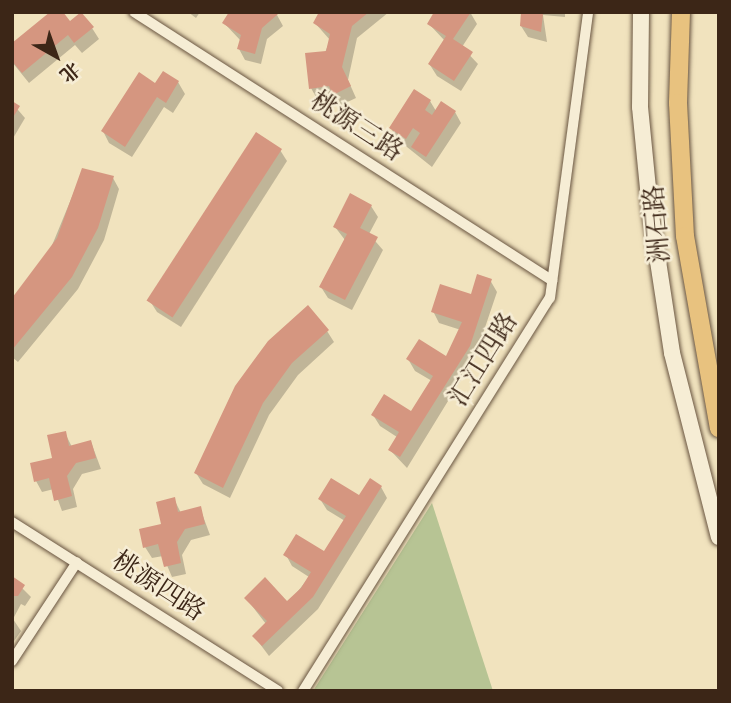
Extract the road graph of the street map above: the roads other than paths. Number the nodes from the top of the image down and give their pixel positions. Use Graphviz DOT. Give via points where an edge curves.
graph roads {
  1 [pos="134,12"];
  2 [pos="588,12"];
  3 [pos="641,12"];
  4 [pos="681,12"];
  5 [pos="552,280"];
  6 [pos="719,428"];
  7 [pos="12,522"];
  8 [pos="719,537"];
  9 [pos="77,562"];
  10 [pos="12,661"];
  11 [pos="278,691"];
  12 [pos="303,691"];
  1 -- 5 [label="street, 桃源三路"];
  2 -- 5 [label="street, 汇江四路"];
  3 -- 8 [label="main road" via="640,107 650,209 672,353"];
  4 -- 6 [label="main road, 洲石路" via="678,103 685,236"];
  5 -- 12 [label="street, 汇江四路" via="550,298"];
  7 -- 9 [label="street, 桃源四路"];
  9 -- 10 [label="street"];
  9 -- 11 [label="street, 桃源四路"];
}
